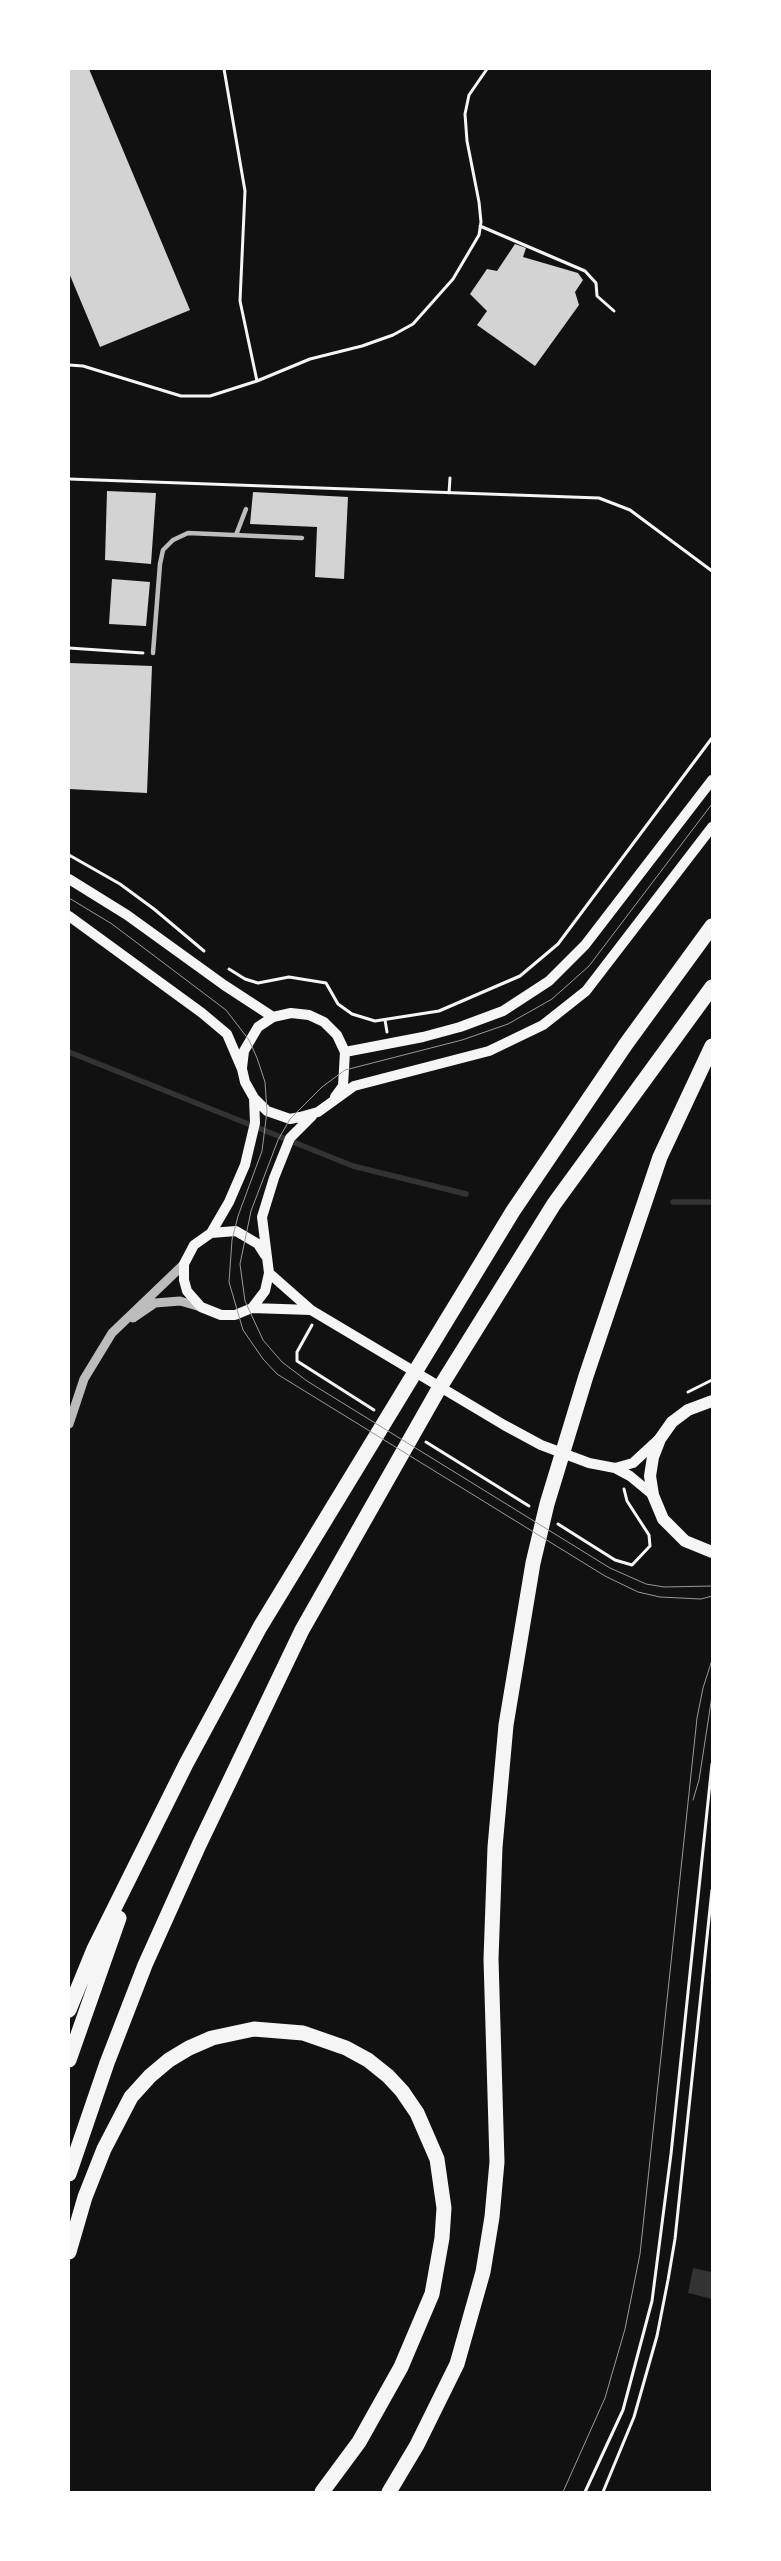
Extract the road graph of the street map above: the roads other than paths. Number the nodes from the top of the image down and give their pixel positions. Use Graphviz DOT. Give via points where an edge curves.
graph roads {
  1 [pos="246,509"];
  2 [pos="236,535"];
  3 [pos="302,538"];
  4 [pos="153,653"];
  5 [pos="712,780"];
  6 [pos="712,827"];
  7 [pos="69,879"];
  8 [pos="69,916"];
  9 [pos="712,926"];
  10 [pos="712,987"];
  11 [pos="274,1017"];
  12 [pos="712,1046"];
  13 [pos="345,1052"];
  14 [pos="242,1069"];
  15 [pos="254,1098"];
  16 [pos="332,1101"];
  17 [pos="318,1112"];
  18 [pos="211,1233"];
  19 [pos="268,1261"];
  20 [pos="184,1264"];
  21 [pos="269,1273"];
  22 [pos="201,1307"];
  23 [pos="252,1308"];
  24 [pos="315,1312"];
  25 [pos="112,1332"];
  26 [pos="712,1401"];
  27 [pos="69,1424"];
  28 [pos="660,1439"];
  29 [pos="615,1468"];
  30 [pos="653,1496"];
  31 [pos="712,1552"];
  32 [pos="156,1826"];
  33 [pos="69,2010"];
  34 [pos="69,2060"];
  35 [pos="69,2174"];
  36 [pos="69,2252"];
  37 [pos="322,2492"];
  38 [pos="389,2492"];
  1 -- 2 [label="street"];
  2 -- 3 [label="street"];
  2 -- 4 [label="street" via="188,533 162,550"];
  5 -- 13 [label="main road" via="585,945 549,981 503,1012 460,1027"];
  6 -- 16 [label="main road" via="586,991 543,1025 489,1051 354,1086"];
  7 -- 11 [label="main road" via="127,915 224,986"];
  8 -- 14 [label="main road" via="227,1034"];
  9 -- 32 [label="highway" via="583,1107 440,1328 260,1627"];
  10 -- 35 [label="highway" via="554,1204 442,1384 302,1630 145,1965"];
  11 -- 13 [label="main road" via="291,1013 309,1015 324,1022 337,1035"];
  11 -- 14 [label="main road" via="258,1027 249,1040 244,1050"];
  12 -- 38 [label="highway" via="660,1157 586,1376 547,1504 533,1563 506,1725 495,1847 491,1959 497,2162 492,2217 483,2272 457,2364 417,2445"];
  13 -- 16 [label="main road" via="342,1086"];
  14 -- 15 [label="main road"];
  15 -- 17 [label="main road" via="268,1111 290,1119"];
  15 -- 18 [label="main road" via="256,1123 245,1165"];
  16 -- 17 [label="main road"];
  17 -- 19 [label="main road" via="290,1138 274,1178 262,1218"];
  18 -- 19 [label="main road" via="236,1231 258,1244"];
  18 -- 20 [label="main road" via="194,1245"];
  19 -- 21 [label="main road"];
  20 -- 22 [label="main road" via="188,1291"];
  20 -- 25 [label="street"];
  21 -- 23 [label="main road" via="265,1291"];
  21 -- 24 [label="main road"];
  22 -- 23 [label="main road" via="221,1315 235,1315"];
  22 -- 25 [label="street" via="180,1301 155,1304"];
  23 -- 24 [label="main road"];
  24 -- 29 [label="main road" via="541,1445 589,1463"];
  25 -- 27 [label="street" via="84,1379"];
  26 -- 28 [label="main road" via="688,1410 672,1422"];
  28 -- 29 [label="main road" via="633,1463"];
  28 -- 30 [label="main road" via="650,1476"];
  29 -- 30 [label="main road"];
  30 -- 31 [label="main road" via="663,1519 673,1531 685,1541"];
  32 -- 33 [label="highway" via="94,1949"];
  32 -- 34 [label="highway" via="115,1926"];
  36 -- 37 [label="highway" via="85,2197 104,2149 131,2097 162,2066 189,2048 212,2038 254,2029 303,2033 346,2048 388,2076 417,2113 437,2159 444,2208 441,2246 432,2294 401,2367 359,2442"];
}
